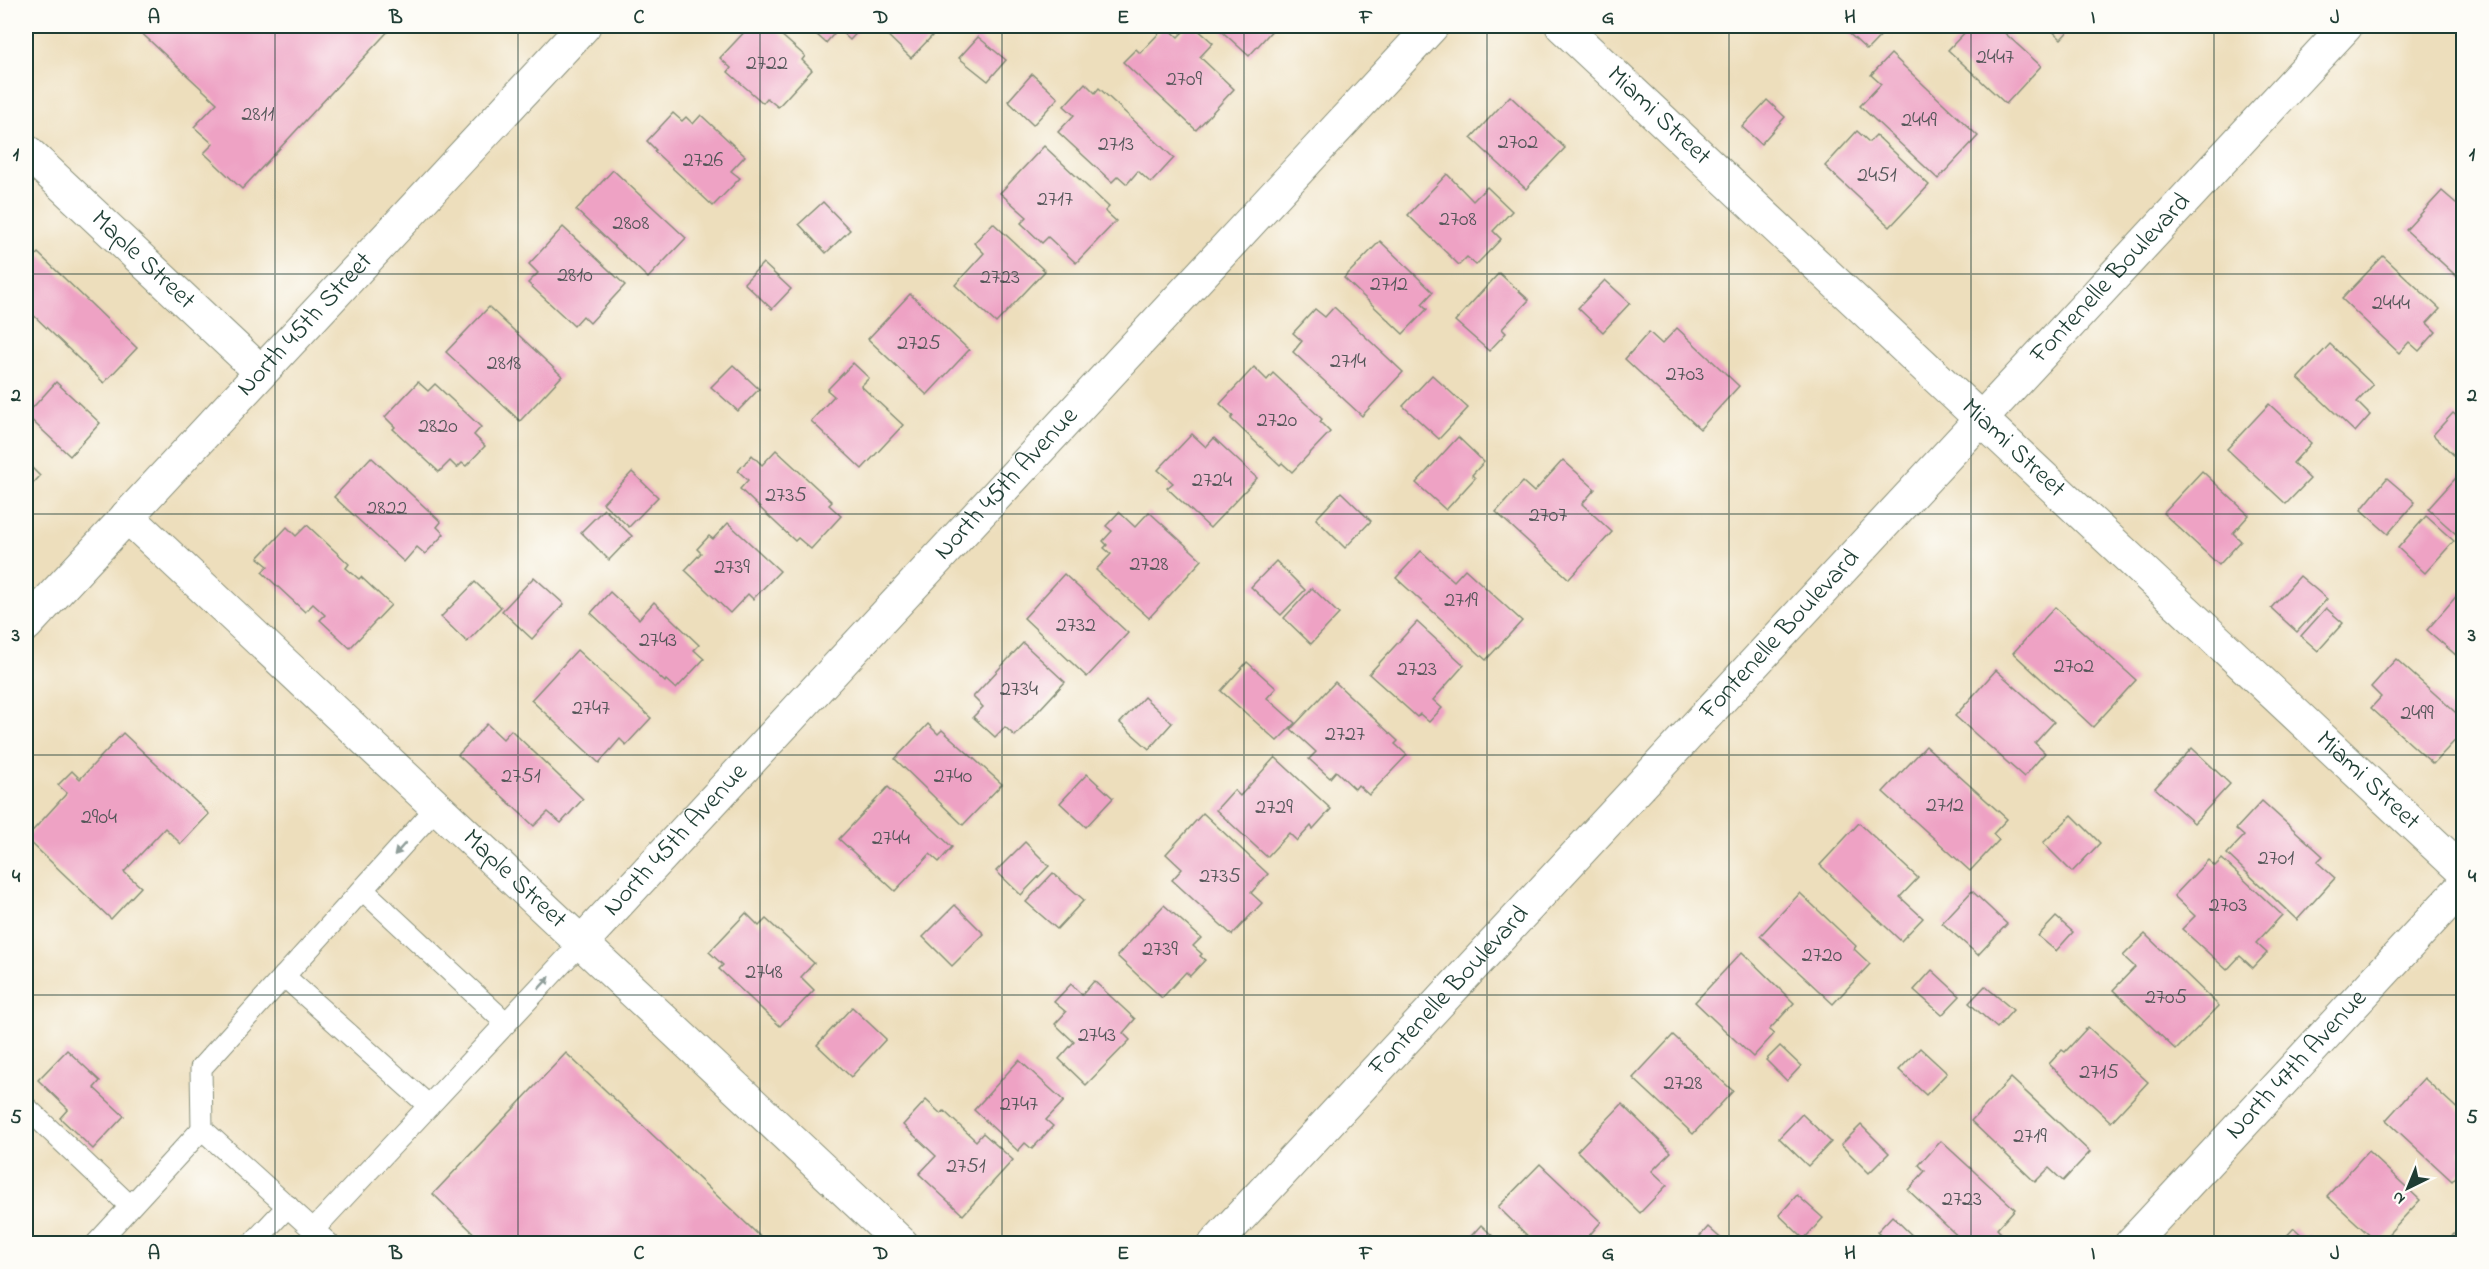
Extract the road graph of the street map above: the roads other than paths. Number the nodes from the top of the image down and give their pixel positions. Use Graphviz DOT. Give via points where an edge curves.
graph roads {
  1 [pos="584,26"];
  2 [pos="1432,26"];
  3 [pos="1562,26"];
  4 [pos="2346,26"];
  5 [pos="26,151"];
  6 [pos="261,372"];
  7 [pos="1980,419"];
  8 [pos="127,516"];
  9 [pos="26,625"];
  10 [pos="437,807"];
  11 [pos="2463,872"];
  12 [pos="2463,885"];
  13 [pos="363,890"];
  14 [pos="581,943"];
  15 [pos="284,976"];
  16 [pos="506,1023"];
  17 [pos="429,1106"];
  18 [pos="26,1107"];
  19 [pos="202,1129"];
  20 [pos="130,1206"];
  21 [pos="288,1206"];
  22 [pos="322,1236"];
  23 [pos="96,1244"];
  24 [pos="252,1244"];
  25 [pos="902,1244"];
  26 [pos="1215,1244"];
  27 [pos="2131,1244"];
  1 -- 6 [label="street, North 45th Street"];
  2 -- 14 [label="street, North 45th Avenue"];
  3 -- 7 [label="street, Miami Street"];
  4 -- 7 [label="street, Fontenelle Boulevard"];
  5 -- 6 [label="street, Maple Street"];
  6 -- 8 [label="street, North 45th Street"];
  7 -- 11 [label="street, Miami Street"];
  7 -- 26 [label="street, Fontenelle Boulevard"];
  8 -- 9 [label="street, North 45th Street"];
  8 -- 10 [label="street, Maple Street"];
  10 -- 13 [label="lane, one-way"];
  10 -- 14 [label="street, Maple Street"];
  12 -- 27 [label="street, North 47th Avenue"];
  13 -- 15 [label="lane"];
  13 -- 16 [label="lane"];
  16 -- 14 [label="lane, one-way"];
  14 -- 25 [label="street, Maple Street"];
  15 -- 17 [label="lane"];
  15 -- 19 [label="lane" via="201,1068"];
  16 -- 17 [label="lane"];
  17 -- 22 [label="lane"];
  18 -- 20 [label="lane"];
  19 -- 20 [label="lane"];
  19 -- 21 [label="lane"];
  20 -- 23 [label="lane"];
  21 -- 22 [label="lane"];
  21 -- 24 [label="lane"];
}
